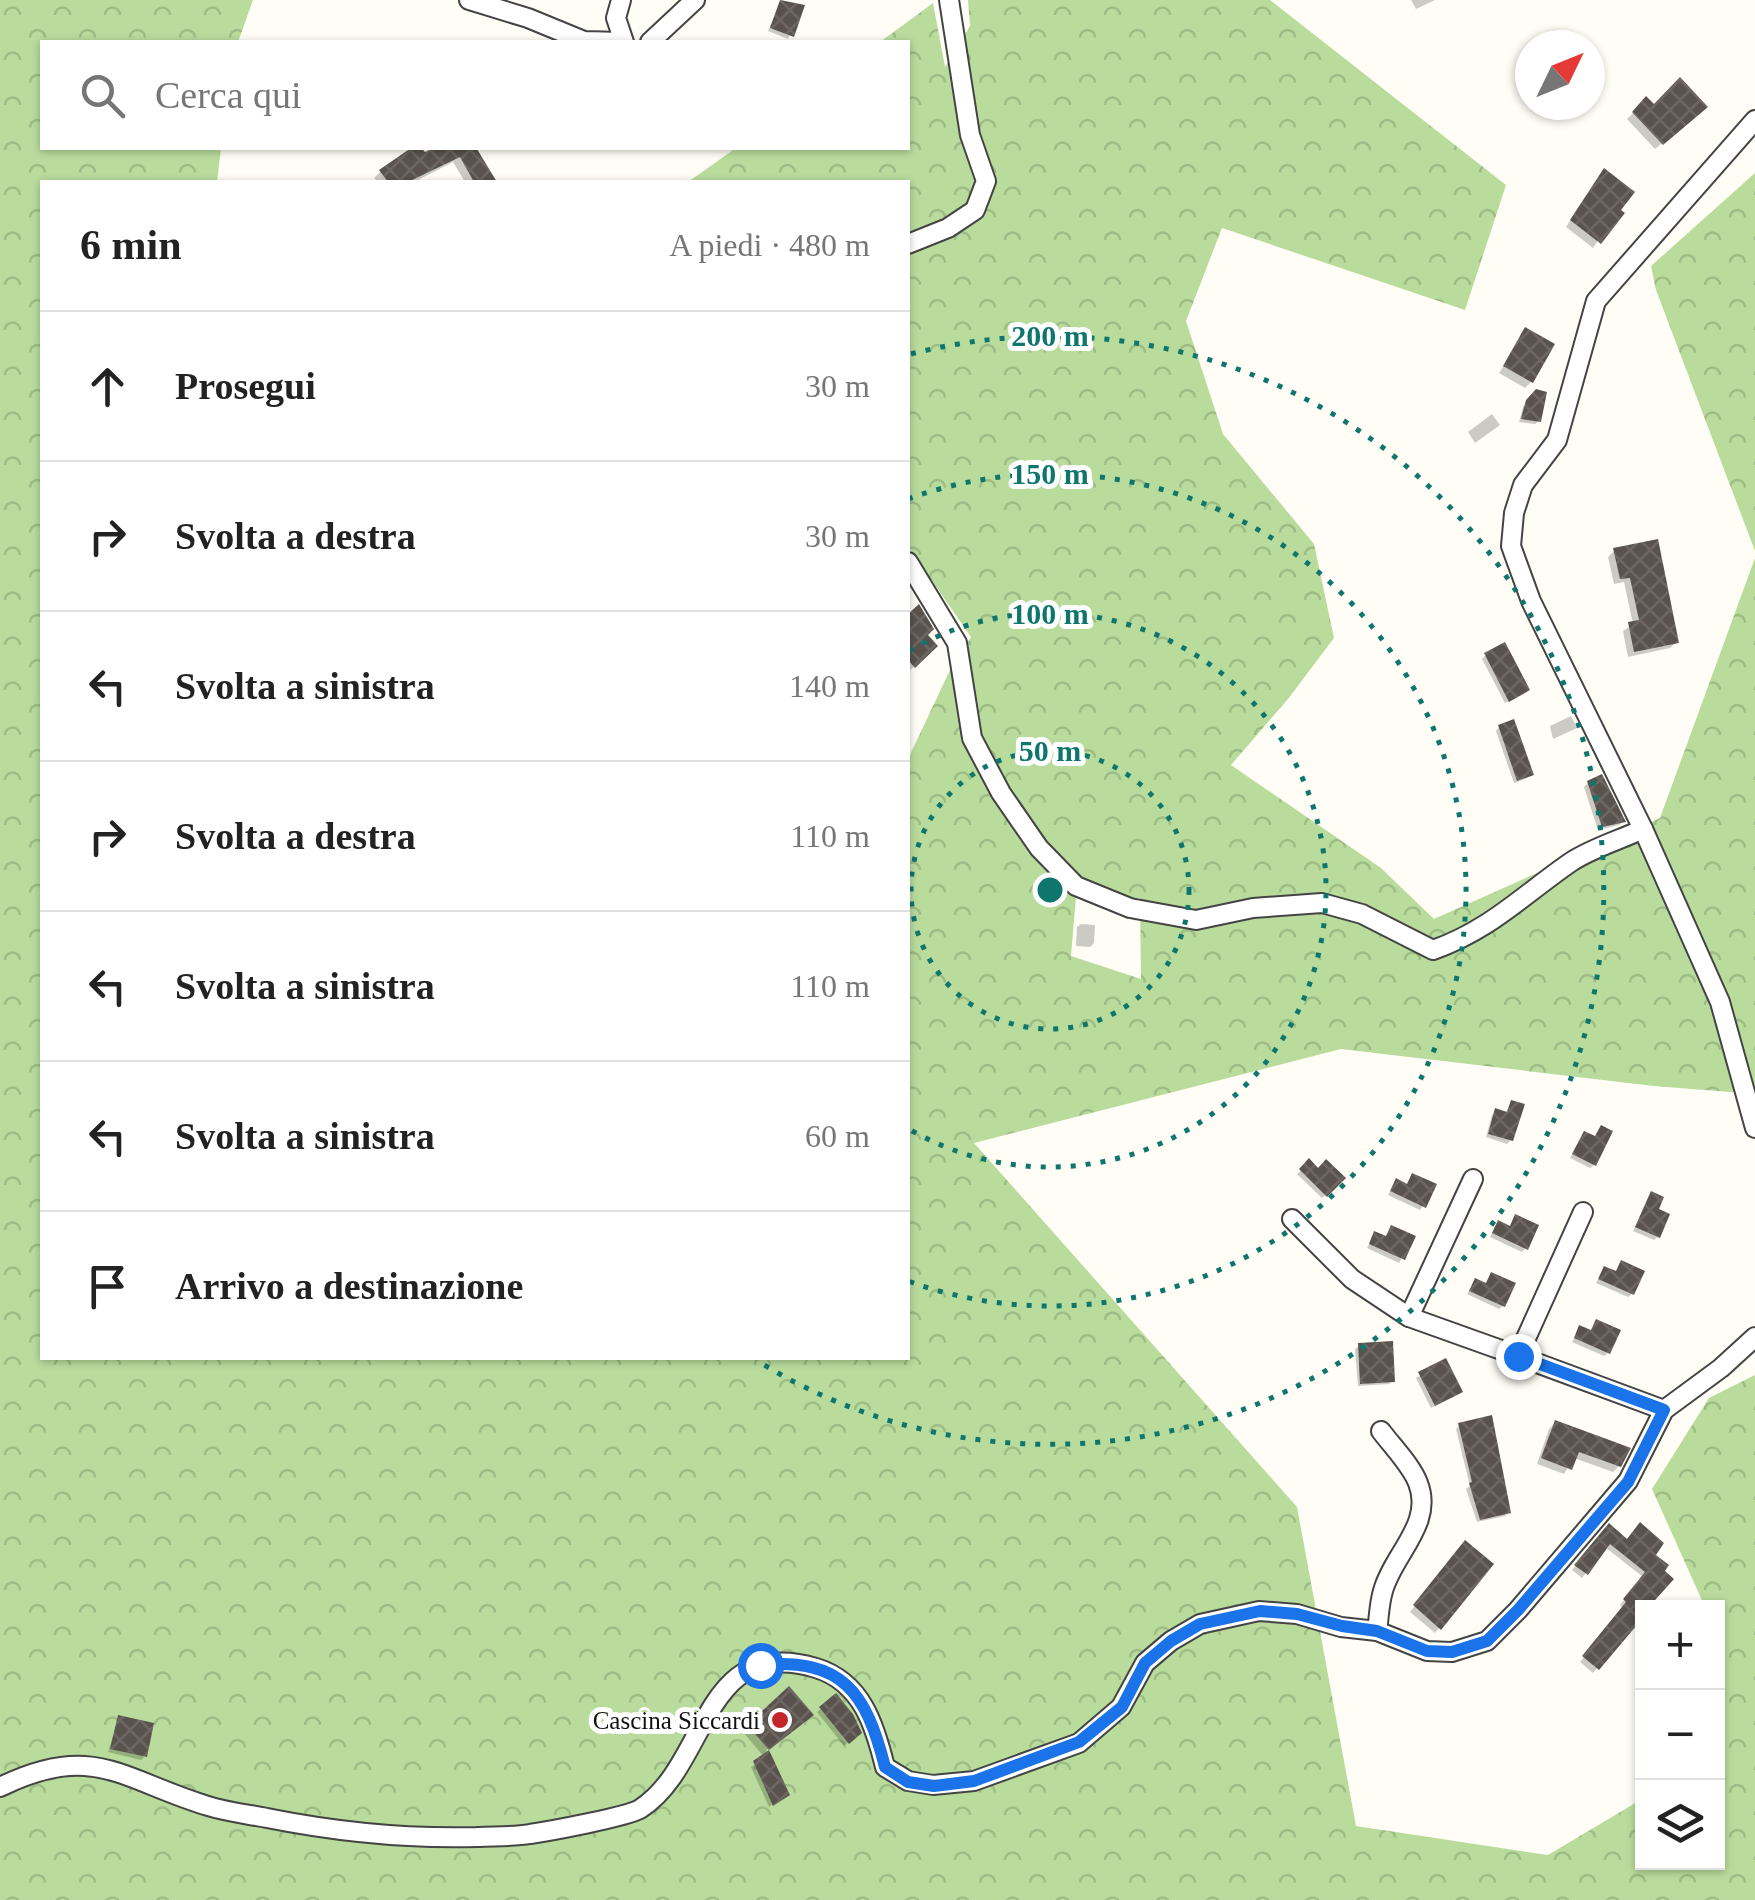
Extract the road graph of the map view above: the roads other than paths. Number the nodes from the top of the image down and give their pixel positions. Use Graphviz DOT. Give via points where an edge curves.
graph roads {
  1 [pos="469,0"];
  2 [pos="621,0"];
  3 [pos="695,0"];
  4 [pos="949,0"];
  5 [pos="579,40"];
  6 [pos="622,40"];
  7 [pos="652,40"];
  8 [pos="1755,120"];
  9 [pos="910,243"];
  10 [pos="910,565"];
  11 [pos="1643,829"];
  12 [pos="1755,1128"];
  13 [pos="1473,1179"];
  14 [pos="1583,1212"];
  15 [pos="1292,1219"];
  16 [pos="1409,1317"];
  17 [pos="1755,1337"];
  18 [pos="1518,1356"];
  19 [pos="1664,1410"];
  20 [pos="1382,1432"];
  21 [pos="1377,1631"];
  22 [pos="0,1787"];
  1 -- 5 [label="street"];
  2 -- 6 [label="street" via="616,18"];
  3 -- 7 [label="street"];
  4 -- 9 [label="street" via="970,135 986,181 975,210"];
  8 -- 11 [label="street" via="1596,301 1557,440 1522,486 1514,513 1510,546 1531,602"];
  10 -- 11 [label="street" via="958,642 972,738 1000,793 1076,886 1130,908 1196,920 1322,903 1362,914 1432,950 1505,914 1574,860"];
  11 -- 12 [label="street" via="1720,1002"];
  13 -- 16 [label="street"];
  14 -- 18 [label="street"];
  15 -- 16 [label="street" via="1352,1279"];
  16 -- 18 [label="street"];
  17 -- 19 [label="street"];
  18 -- 19 [label="street"];
  19 -- 21 [label="street" via="1628,1482 1487,1641 1452,1652 1427,1651"];
  20 -- 21 [label="street" via="1418,1482 1423,1506 1383,1591"];
  21 -- 22 [label="street" via="1260,1611 1200,1624 1145,1663 1122,1707 1079,1742 974,1781 934,1786 908,1782 885,1767 874,1723 849,1686 793,1662 760,1665 736,1676 711,1705 666,1788 636,1811 526,1835 420,1839 336,1832 208,1806 126,1772 86,1764 29,1772"];
}
